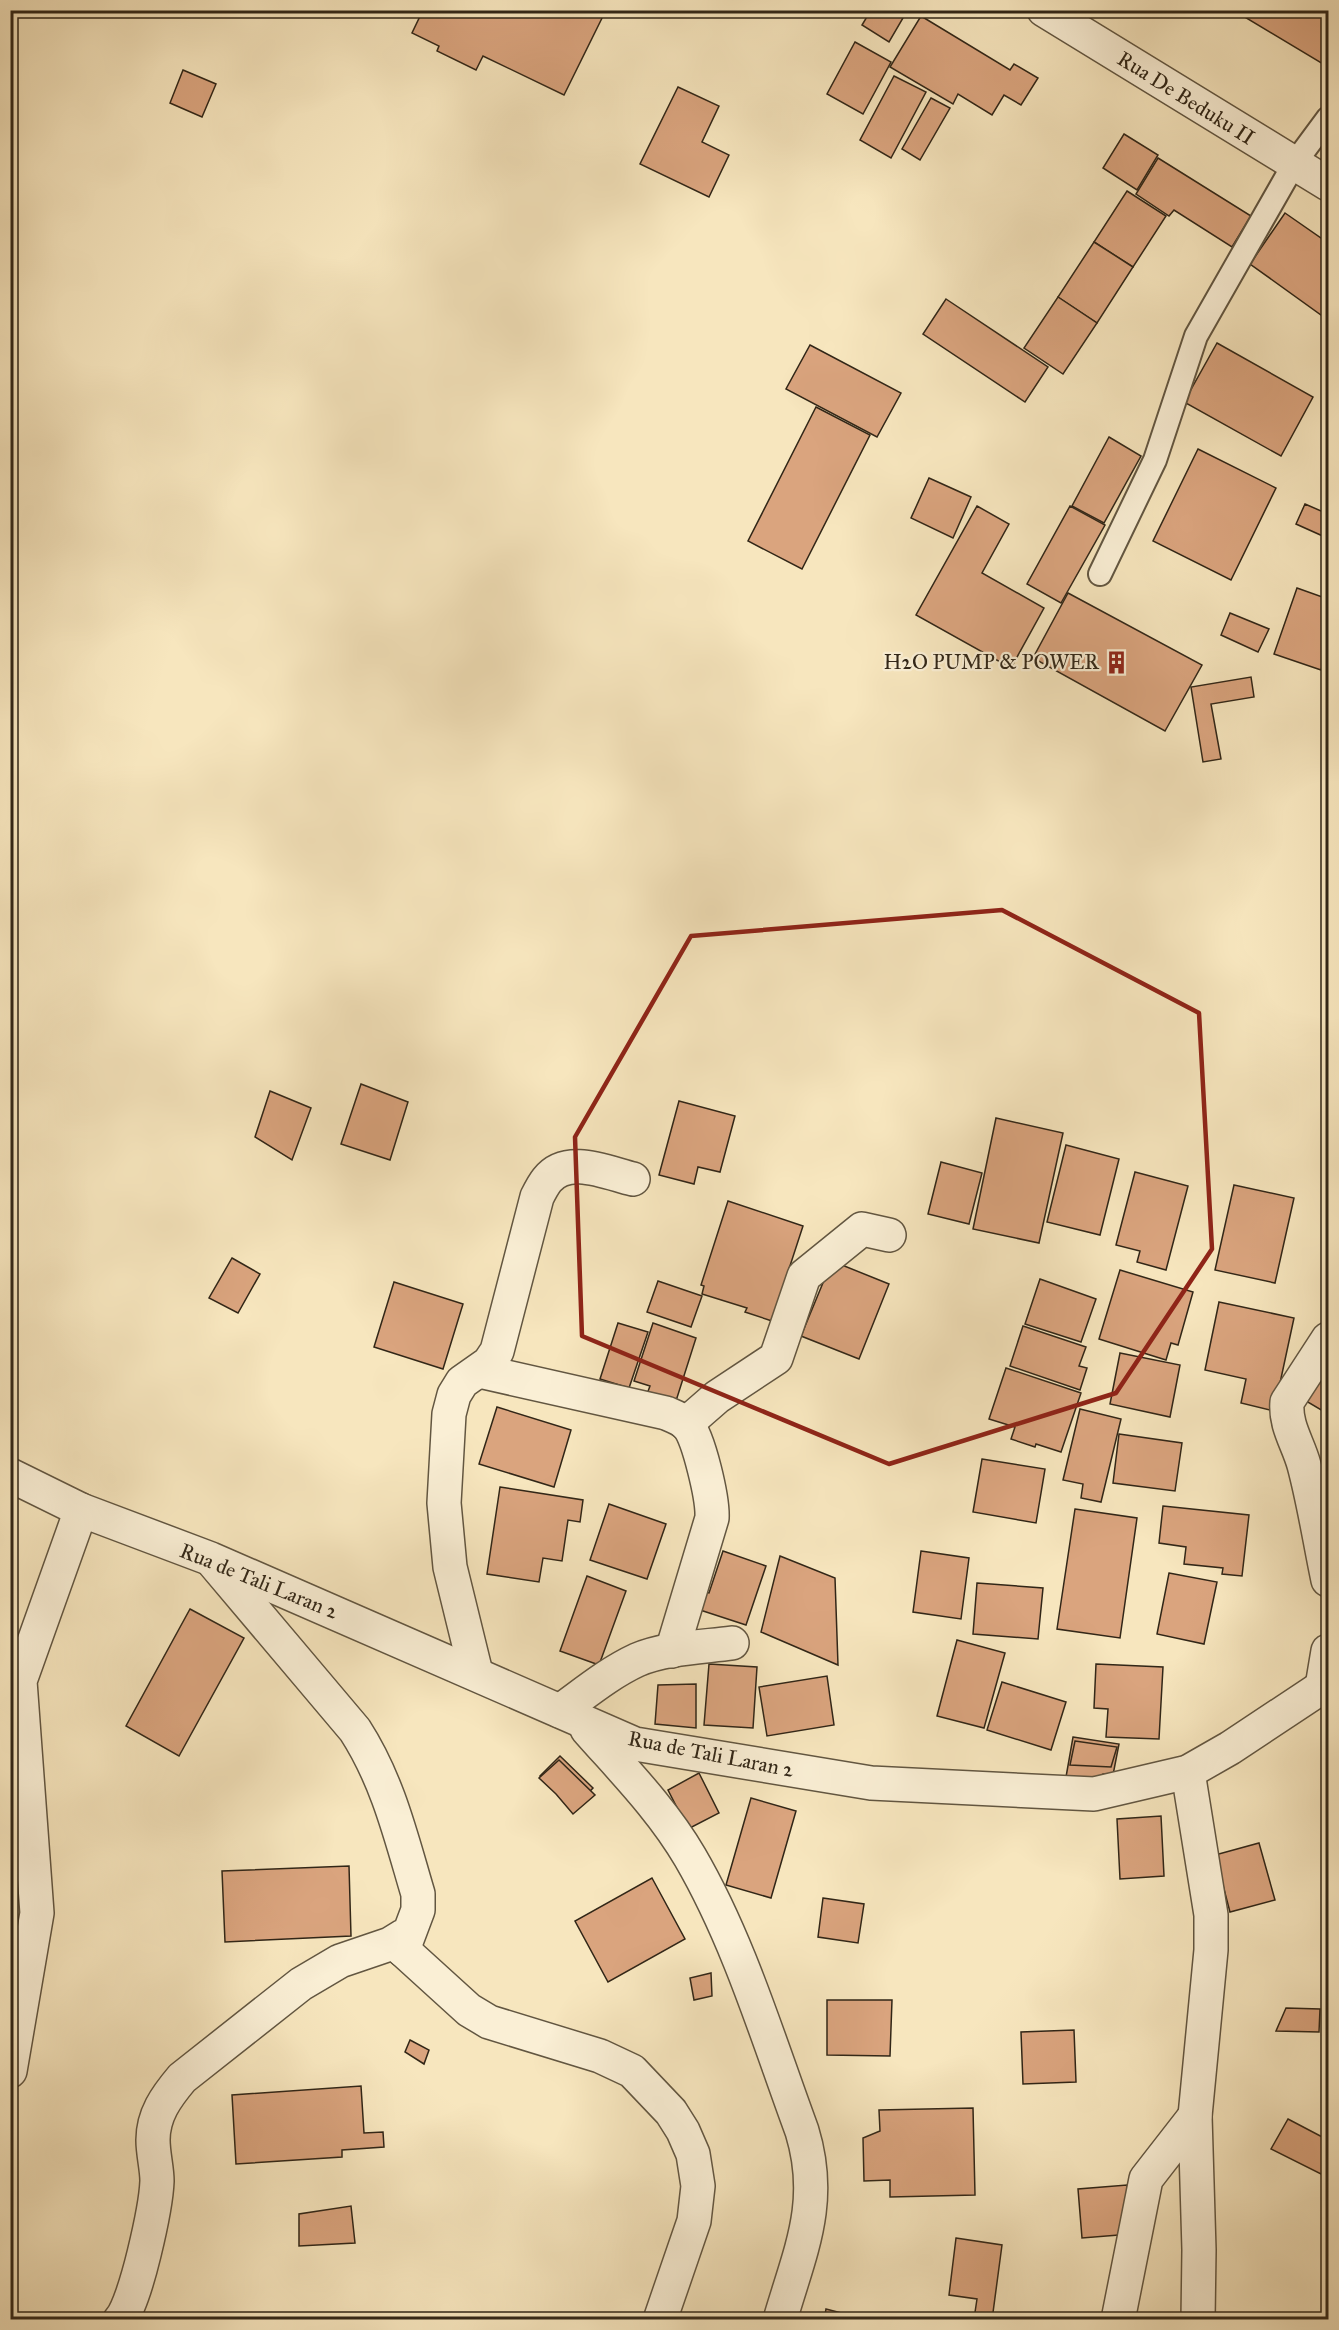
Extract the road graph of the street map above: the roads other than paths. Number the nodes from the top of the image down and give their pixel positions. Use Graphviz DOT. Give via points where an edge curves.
graph roads {
  1 [pos="1044,10"];
  2 [pos="1329,118"];
  3 [pos="1294,164"];
  4 [pos="1329,184"];
  5 [pos="1100,574"];
  6 [pos="633,1179"];
  7 [pos="889,1235"];
  8 [pos="1328,1339"];
  9 [pos="479,1371"];
  10 [pos="686,1424"];
  11 [pos="10,1475"];
  12 [pos="81,1510"];
  13 [pos="212,1559"];
  14 [pos="1329,1580"];
  15 [pos="732,1643"];
  16 [pos="672,1651"];
  17 [pos="1329,1652"];
  18 [pos="476,1673"];
  19 [pos="1325,1686"];
  20 [pos="570,1715"];
  21 [pos="1188,1772"];
  22 [pos="403,1950"];
  23 [pos="10,2071"];
  24 [pos="1195,2116"];
  25 [pos="120,2319"];
  26 [pos="660,2319"];
  27 [pos="780,2319"];
  28 [pos="1118,2319"];
  29 [pos="1198,2319"];
  1 -- 3 [label="street, Rua De Beduku II"];
  2 -- 3 [label="lane"];
  3 -- 4 [label="street, Rua De Beduku II"];
  3 -- 5 [label="lane" via="1196,336 1155,460"];
  6 -- 9 [label="street" via="574,1166 560,1169 548,1178 537,1197 499,1345 489,1363"];
  7 -- 10 [label="street" via="862,1229 804,1276 776,1358 717,1397"];
  8 -- 14 [label="street" via="1287,1402 1286,1413 1304,1464"];
  9 -- 10 [label="street" via="666,1413"];
  9 -- 18 [label="street" via="462,1382 454,1395 449,1414 444,1503 450,1567"];
  10 -- 16 [label="street" via="693,1434 709,1488 712,1518"];
  11 -- 12 [label="street, Rua de Tali Laran 2"];
  12 -- 13 [label="street, Rua de Tali Laran 2"];
  12 -- 23 [label="street" via="20,1681 37,1913"];
  13 -- 18 [label="street, Rua de Tali Laran 2"];
  13 -- 22 [label="street" via="355,1730 374,1762 418,1894 418,1910"];
  15 -- 16 [label="street"];
  16 -- 20 [label="street" via="639,1659 612,1673"];
  17 -- 19 [label="street"];
  18 -- 20 [label="street, Rua de Tali Laran 2"];
  19 -- 21 [label="street, Rua de Tali Laran 2"];
  20 -- 21 [label="street, Rua de Tali Laran 2" via="635,1744 871,1783 1094,1794"];
  20 -- 27 [label="street" via="654,1803 690,1857 738,1959 802,2131 812,2183 810,2220"];
  21 -- 24 [label="street" via="1211,1915"];
  22 -- 25 [label="street" via="403,1936 340,1961 301,1984 170,2091 156,2118 153,2139 157,2180 136,2286"];
  22 -- 26 [label="street" via="469,2010 489,2022 600,2056 632,2071 671,2112 693,2154 698,2186 694,2221"];
  24 -- 28 [label="street" via="1146,2179"];
  24 -- 29 [label="street"];
}
